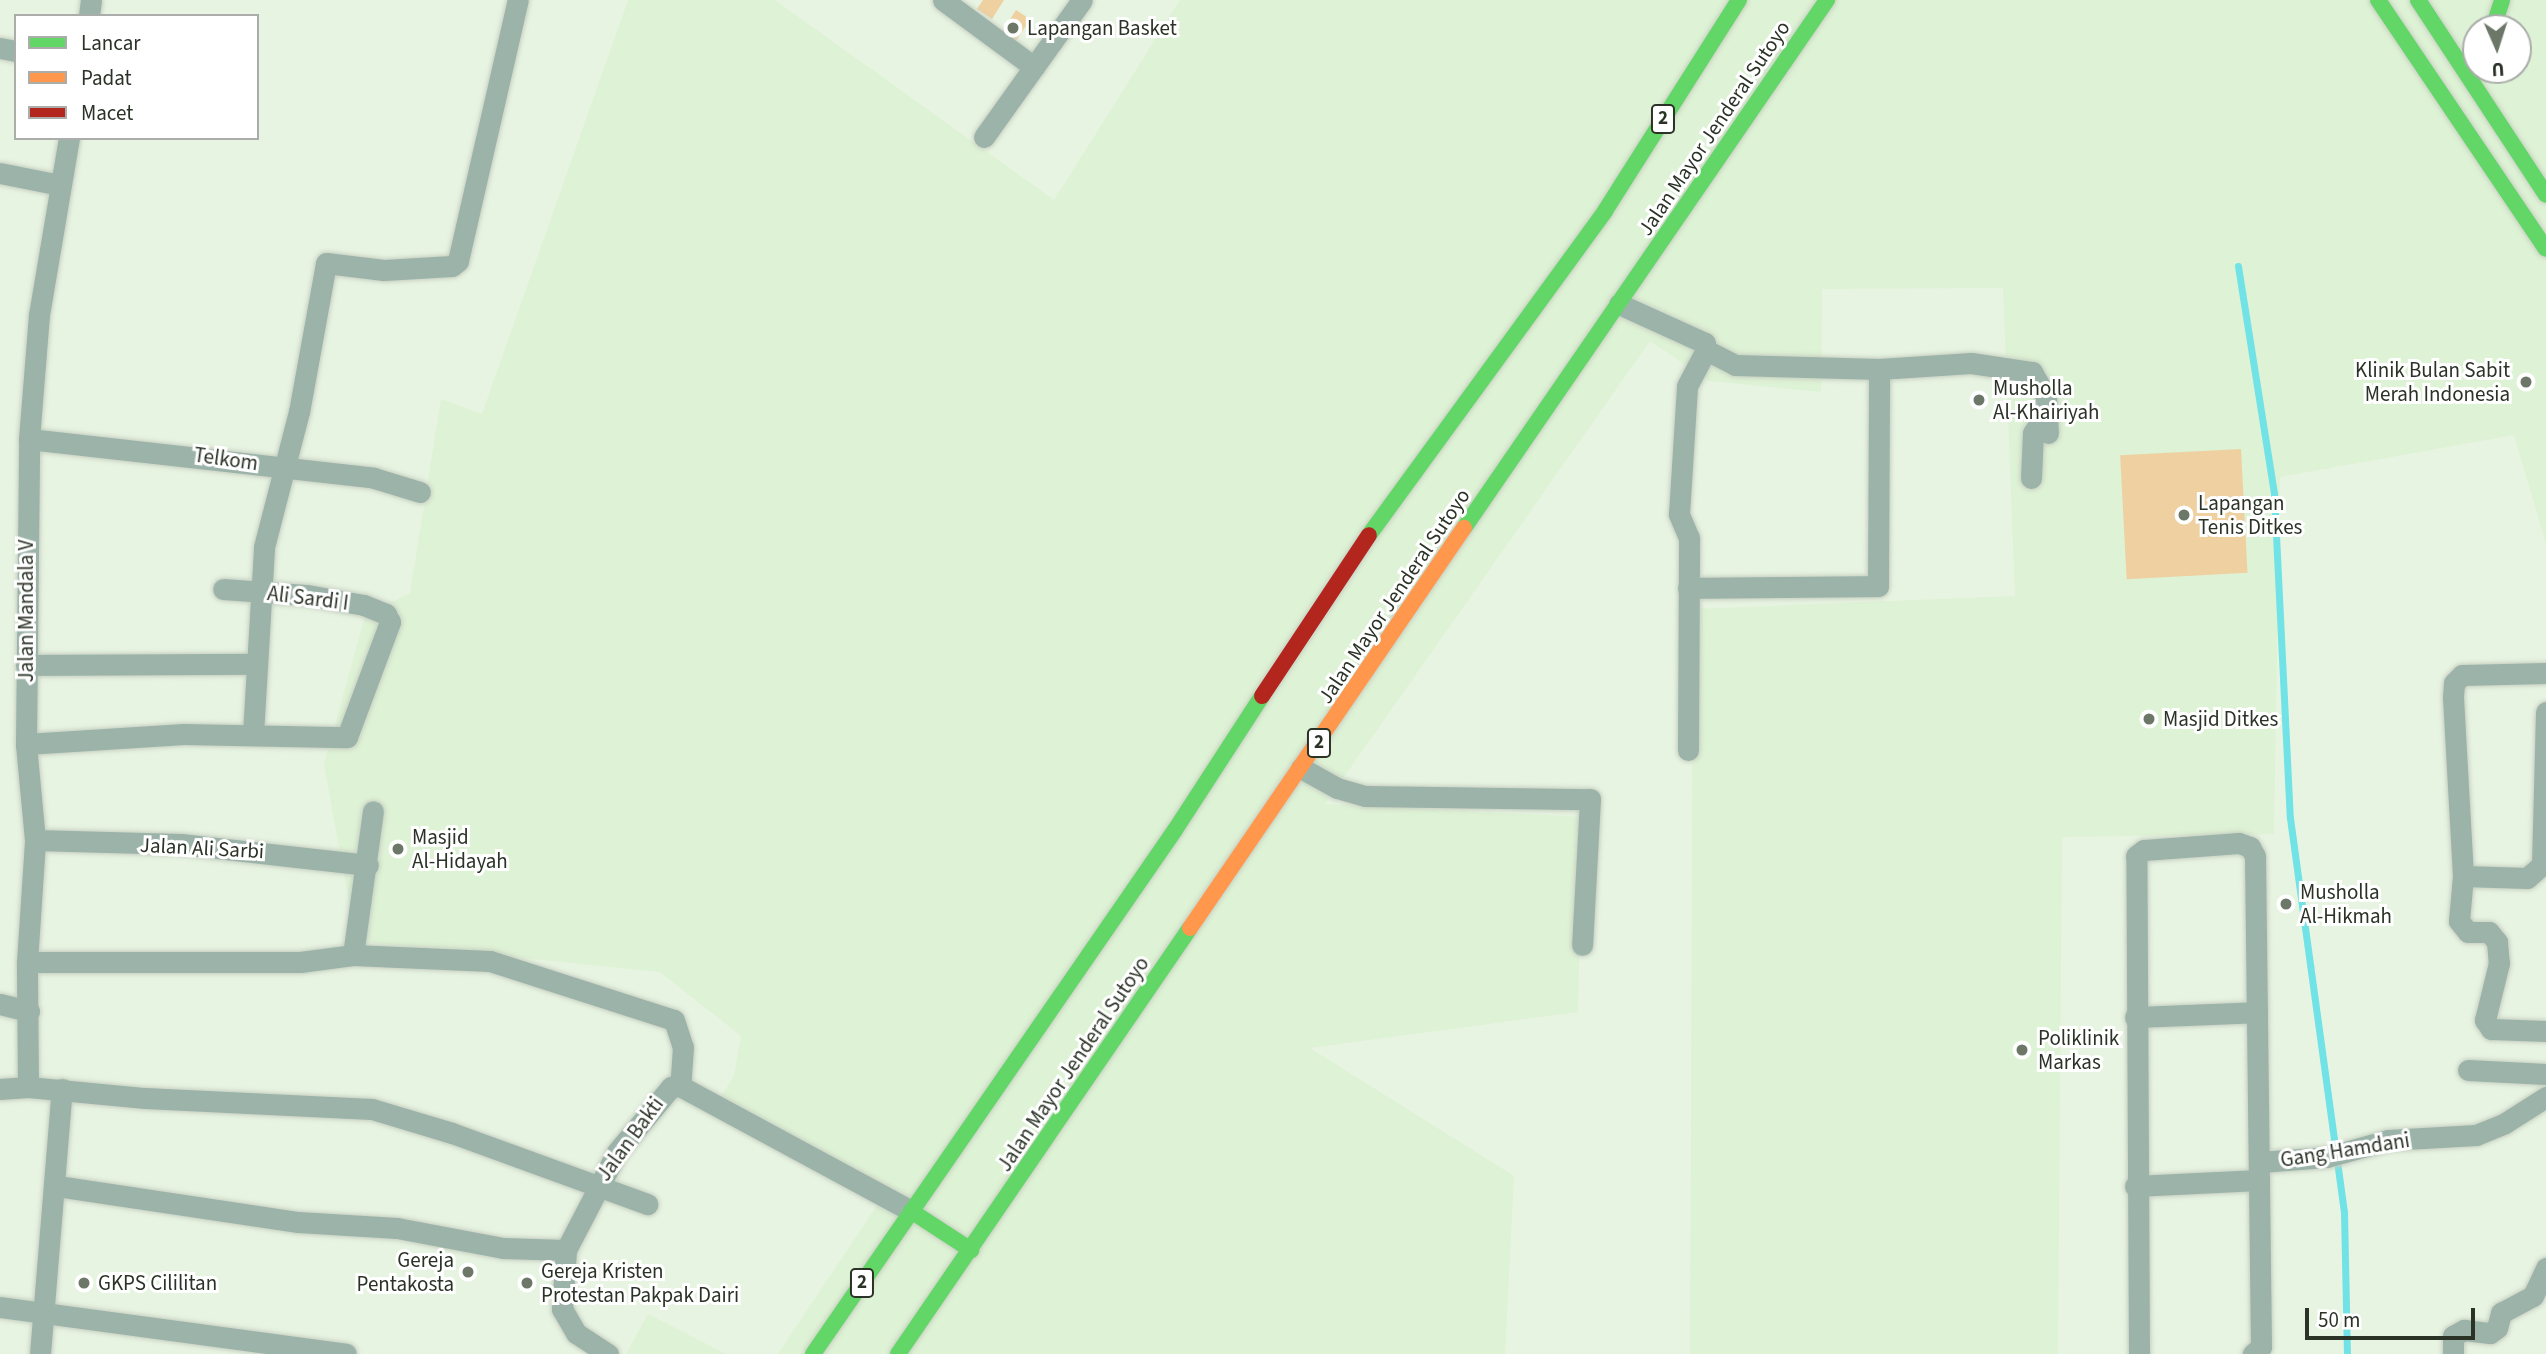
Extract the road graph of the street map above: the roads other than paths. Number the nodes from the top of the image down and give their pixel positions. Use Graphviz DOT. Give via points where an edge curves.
graph roads {
  1 [pos="517,0"];
  2 [pos="943,0"];
  3 [pos="1082,0"];
  4 [pos="1739,0"];
  5 [pos="1828,0"];
  6 [pos="2378,0"];
  7 [pos="2418,0"];
  8 [pos="2462,58"];
  9 [pos="1034,66"];
  10 [pos="2480,84"];
  11 [pos="984,137"];
  12 [pos="69,140"];
  13 [pos="0,173"];
  14 [pos="60,185"];
  15 [pos="2546,195"];
  16 [pos="2546,249"];
  17 [pos="1619,304"];
  18 [pos="1706,350"];
  19 [pos="1878,369"];
  20 [pos="29,439"];
  21 [pos="285,467"];
  22 [pos="2031,478"];
  23 [pos="420,492"];
  24 [pos="1688,588"];
  25 [pos="223,589"];
  26 [pos="259,591"];
  27 [pos="255,664"];
  28 [pos="26,665"];
  29 [pos="2546,673"];
  30 [pos="2546,712"];
  31 [pos="253,734"];
  32 [pos="26,744"];
  33 [pos="1688,750"];
  34 [pos="2545,751"];
  35 [pos="1301,768"];
  36 [pos="373,811"];
  37 [pos="35,840"];
  38 [pos="368,865"];
  39 [pos="2463,876"];
  40 [pos="1582,945"];
  41 [pos="354,956"];
  42 [pos="27,962"];
  43 [pos="0,1004"];
  44 [pos="29,1011"];
  45 [pos="2257,1012"];
  46 [pos="2135,1017"];
  47 [pos="2546,1031"];
  48 [pos="2468,1070"];
  49 [pos="2546,1074"];
  50 [pos="680,1086"];
  51 [pos="28,1087"];
  52 [pos="0,1089"];
  53 [pos="62,1089"];
  54 [pos="2546,1097"];
  55 [pos="2260,1171"];
  56 [pos="57,1186"];
  57 [pos="596,1186"];
  58 [pos="2135,1186"];
  59 [pos="647,1204"];
  60 [pos="911,1211"];
  61 [pos="566,1250"];
  62 [pos="971,1250"];
  63 [pos="2546,1268"];
  64 [pos="0,1307"];
  65 [pos="45,1311"];
  66 [pos="40,1354"];
  67 [pos="346,1354"];
  68 [pos="608,1354"];
  69 [pos="813,1354"];
  70 [pos="898,1354"];
  71 [pos="2138,1354"];
  72 [pos="2253,1354"];
  73 [pos="2454,1354"];
  1 -- 21 [label="street" via="458,261 452,267 384,270 326,263"];
  2 -- 9 [label="street"];
  3 -- 9 [label="street"];
  4 -- 60 [label="main road, 2" via="1605,211 1331,588 1175,830"];
  5 -- 17 [label="main road, Jalan Mayor Jenderal Sutoyo / 2"];
  6 -- 16 [label="main road"];
  7 -- 8 [label="main road"];
  9 -- 11 [label="street"];
  10 -- 15 [label="main road"];
  12 -- 14 [label="street, Jalan Mandala V"];
  13 -- 14 [label="street"];
  14 -- 20 [label="street, Jalan Mandala V" via="39,315"];
  17 -- 18 [label="street" via="1704,343"];
  17 -- 35 [label="main road, Jalan Mayor Jenderal Sutoyo / 2"];
  18 -- 19 [label="street" via="1735,365"];
  18 -- 24 [label="street" via="1687,386 1679,514 1689,538"];
  19 -- 22 [label="street" via="1970,363 2032,372 2044,388 2047,422 2033,433"];
  19 -- 24 [label="street" via="1878,586"];
  20 -- 21 [label="street, Telkom"];
  20 -- 28 [label="street, Jalan Mandala V"];
  21 -- 23 [label="street, Telkom" via="374,478"];
  21 -- 26 [label="street" via="267,526"];
  24 -- 33 [label="street"];
  25 -- 26 [label="street, Ali Sardi I"];
  26 -- 27 [label="street"];
  26 -- 31 [label="street, Ali Sardi I" via="364,605 389,618 347,737"];
  27 -- 28 [label="street"];
  27 -- 31 [label="street"];
  28 -- 32 [label="street, Jalan Mandala V"];
  29 -- 39 [label="street" via="2475,673 2462,675 2454,683"];
  30 -- 34 [label="street"];
  31 -- 32 [label="street"];
  32 -- 37 [label="street, Jalan Mandala V"];
  34 -- 39 [label="street" via="2542,865 2535,875 2484,880"];
  35 -- 40 [label="street" via="1337,788 1365,796 1590,799 1592,828"];
  35 -- 62 [label="main road, Jalan Mayor Jenderal Sutoyo / 2"];
  36 -- 38 [label="street"];
  37 -- 38 [label="street, Jalan Ali Sarbi" via="181,844"];
  37 -- 42 [label="street, Jalan Mandala V"];
  38 -- 41 [label="street"];
  39 -- 47 [label="street" via="2463,929 2489,932 2497,942 2499,963 2486,1026"];
  41 -- 42 [label="street" via="300,962"];
  41 -- 50 [label="street" via="490,961 634,1010 668,1017 681,1032"];
  42 -- 44 [label="street, Jalan Mandala V"];
  43 -- 44 [label="street"];
  44 -- 51 [label="street, Jalan Mandala V"];
  45 -- 46 [label="street"];
  45 -- 46 [label="street" via="2255,856 2250,847 2239,844 2149,849 2136,856"];
  45 -- 55 [label="street"];
  46 -- 58 [label="street"];
  48 -- 49 [label="street"];
  50 -- 57 [label="street, Jalan Bakti" via="657,1098"];
  50 -- 60 [label="street, Jalan Bakti"];
  51 -- 52 [label="street"];
  51 -- 53 [label="street"];
  53 -- 56 [label="street"];
  53 -- 57 [label="street" via="145,1098 372,1109"];
  54 -- 55 [label="street, Gang Hamdani" via="2476,1135 2388,1139 2356,1152"];
  55 -- 58 [label="street, Gang Hamdani"];
  55 -- 72 [label="street" via="2261,1347"];
  56 -- 61 [label="street" via="298,1222 397,1228 503,1248"];
  56 -- 65 [label="street"];
  57 -- 59 [label="street"];
  57 -- 61 [label="street, Jalan Bakti"];
  58 -- 71 [label="street"];
  60 -- 62 [label="main road"];
  60 -- 69 [label="main road, 2"];
  61 -- 68 [label="street, Jalan Bakti" via="562,1309 576,1333"];
  62 -- 70 [label="main road, Jalan Mayor Jenderal Sutoyo / 2"];
  63 -- 73 [label="street" via="2533,1296 2501,1313 2490,1333 2464,1330 2453,1336"];
  64 -- 65 [label="street"];
  65 -- 66 [label="street"];
  65 -- 67 [label="street"];
}
